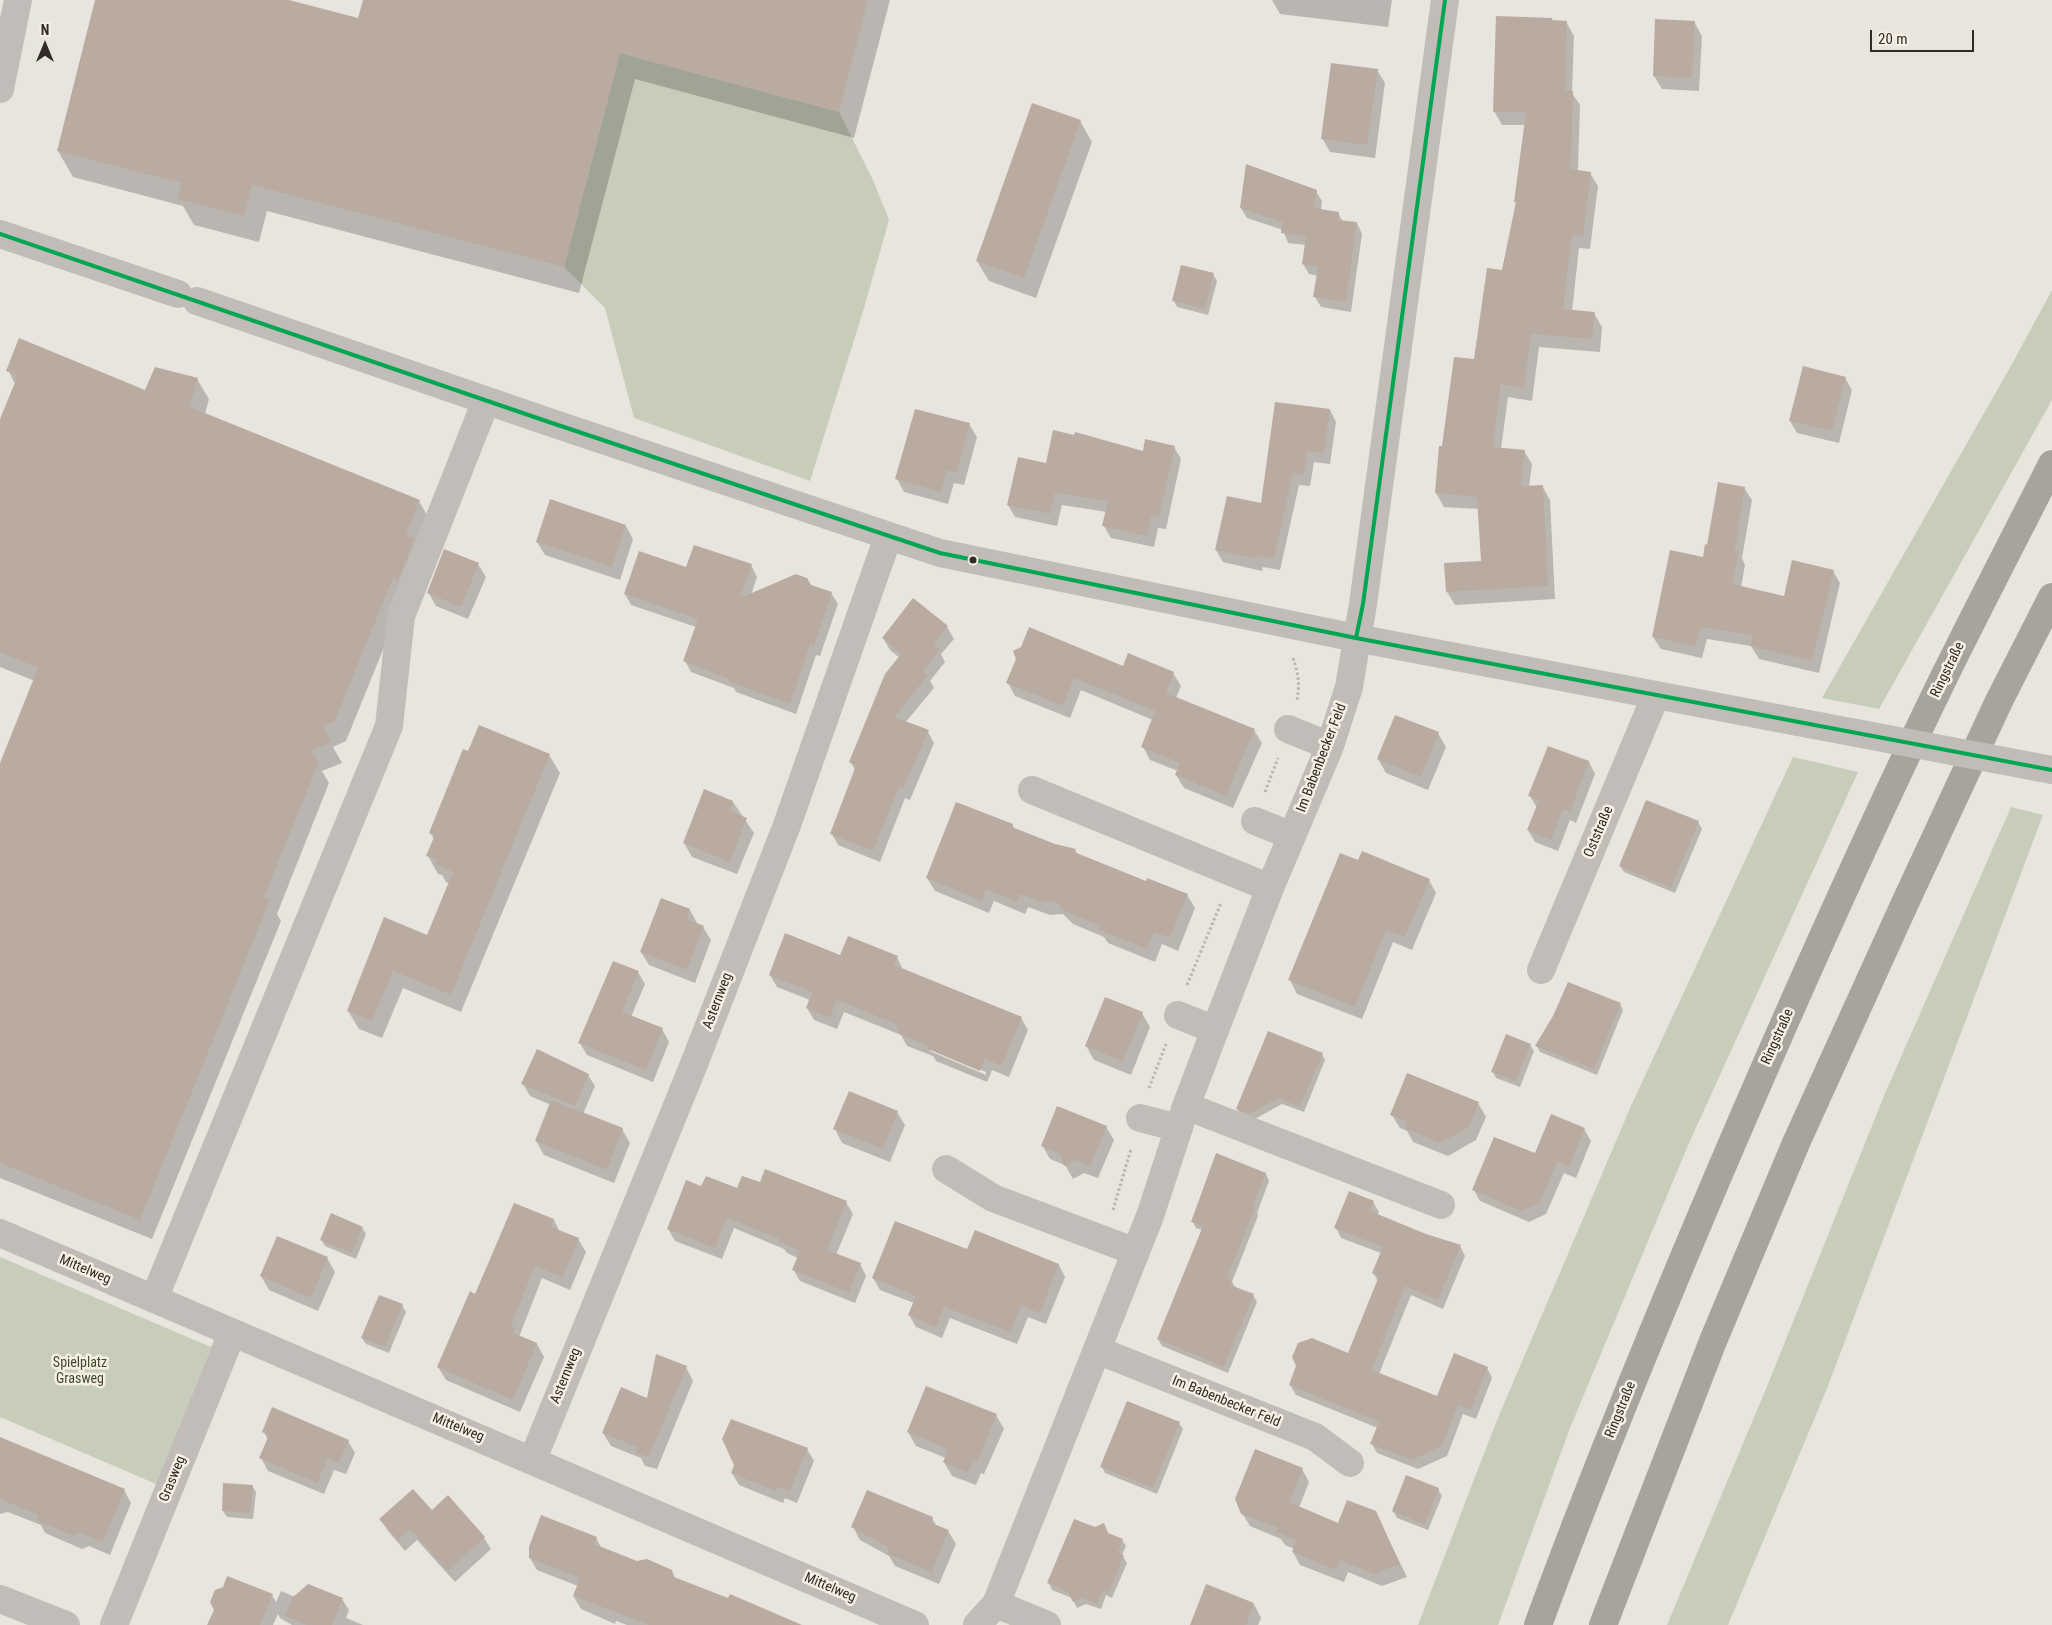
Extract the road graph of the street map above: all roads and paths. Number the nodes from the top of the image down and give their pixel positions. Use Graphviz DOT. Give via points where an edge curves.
graph roads {
  1 [pos="18,0"];
  2 [pos="1445,0"];
  3 [pos="0,88"];
  4 [pos="0,234"];
  5 [pos="486,401"];
  6 [pos="2052,464"];
  7 [pos="888,537"];
  8 [pos="2052,597"];
  9 [pos="1356,638"];
  10 [pos="1656,695"];
  11 [pos="1288,730"];
  12 [pos="1330,746"];
  13 [pos="2052,770"];
  14 [pos="1032,790"];
  15 [pos="1255,821"];
  16 [pos="1292,836"];
  17 [pos="1270,888"];
  18 [pos="1541,970"];
  19 [pos="1178,1015"];
  20 [pos="1215,1030"];
  21 [pos="1182,1117"];
  22 [pos="1140,1118"];
  23 [pos="946,1169"];
  24 [pos="1441,1205"];
  25 [pos="0,1233"];
  26 [pos="1136,1252"];
  27 [pos="154,1299"];
  28 [pos="232,1333"];
  29 [pos="1098,1350"];
  30 [pos="533,1459"];
  31 [pos="1350,1463"];
  32 [pos="0,1599"];
  33 [pos="996,1604"];
  34 [pos="66,1625"];
  35 [pos="114,1625"];
  36 [pos="916,1625"];
  37 [pos="977,1625"];
  38 [pos="1047,1625"];
  39 [pos="1538,1625"];
  40 [pos="1603,1625"];
  1 -- 3 [label="street"];
  2 -- 9 [label="street, Im Babenbecker Feld"];
  4 -- 5 [label="street"];
  5 -- 7 [label="street"];
  5 -- 27 [label="street" via="401,616 389,726"];
  6 -- 39 [label="highway, Ringstraße" via="1855,863 1766,1063 1665,1300"];
  7 -- 9 [label="street" via="940,554"];
  7 -- 30 [label="street, Asternweg" via="784,834"];
  8 -- 40 [label="highway" via="1909,894 1796,1143 1713,1340"];
  9 -- 10 [label="street"];
  9 -- 12 [label="street, Im Babenbecker Feld" via="1348,687"];
  10 -- 13 [label="street, bridge"];
  10 -- 18 [label="street, Oststraße"];
  11 -- 12 [label="street"];
  12 -- 16 [label="street, Im Babenbecker Feld"];
  14 -- 17 [label="street"];
  15 -- 16 [label="street"];
  16 -- 17 [label="street, Im Babenbecker Feld"];
  17 -- 20 [label="street, Im Babenbecker Feld"];
  19 -- 20 [label="street"];
  20 -- 21 [label="street, Im Babenbecker Feld"];
  21 -- 22 [label="street"];
  21 -- 24 [label="street"];
  21 -- 26 [label="street, Im Babenbecker Feld"];
  23 -- 26 [label="street" via="993,1198"];
  25 -- 27 [label="street, Mittelweg"];
  26 -- 29 [label="street, Im Babenbecker Feld"];
  27 -- 28 [label="street, Mittelweg"];
  28 -- 30 [label="street, Mittelweg"];
  28 -- 35 [label="street, Grasweg"];
  29 -- 31 [label="street, Im Babenbecker Feld" via="1315,1438"];
  29 -- 33 [label="street, Im Babenbecker Feld"];
  30 -- 36 [label="street, Mittelweg"];
  32 -- 34 [label="street"];
  33 -- 37 [label="street, Im Babenbecker Feld"];
  33 -- 38 [label="street"];
}
